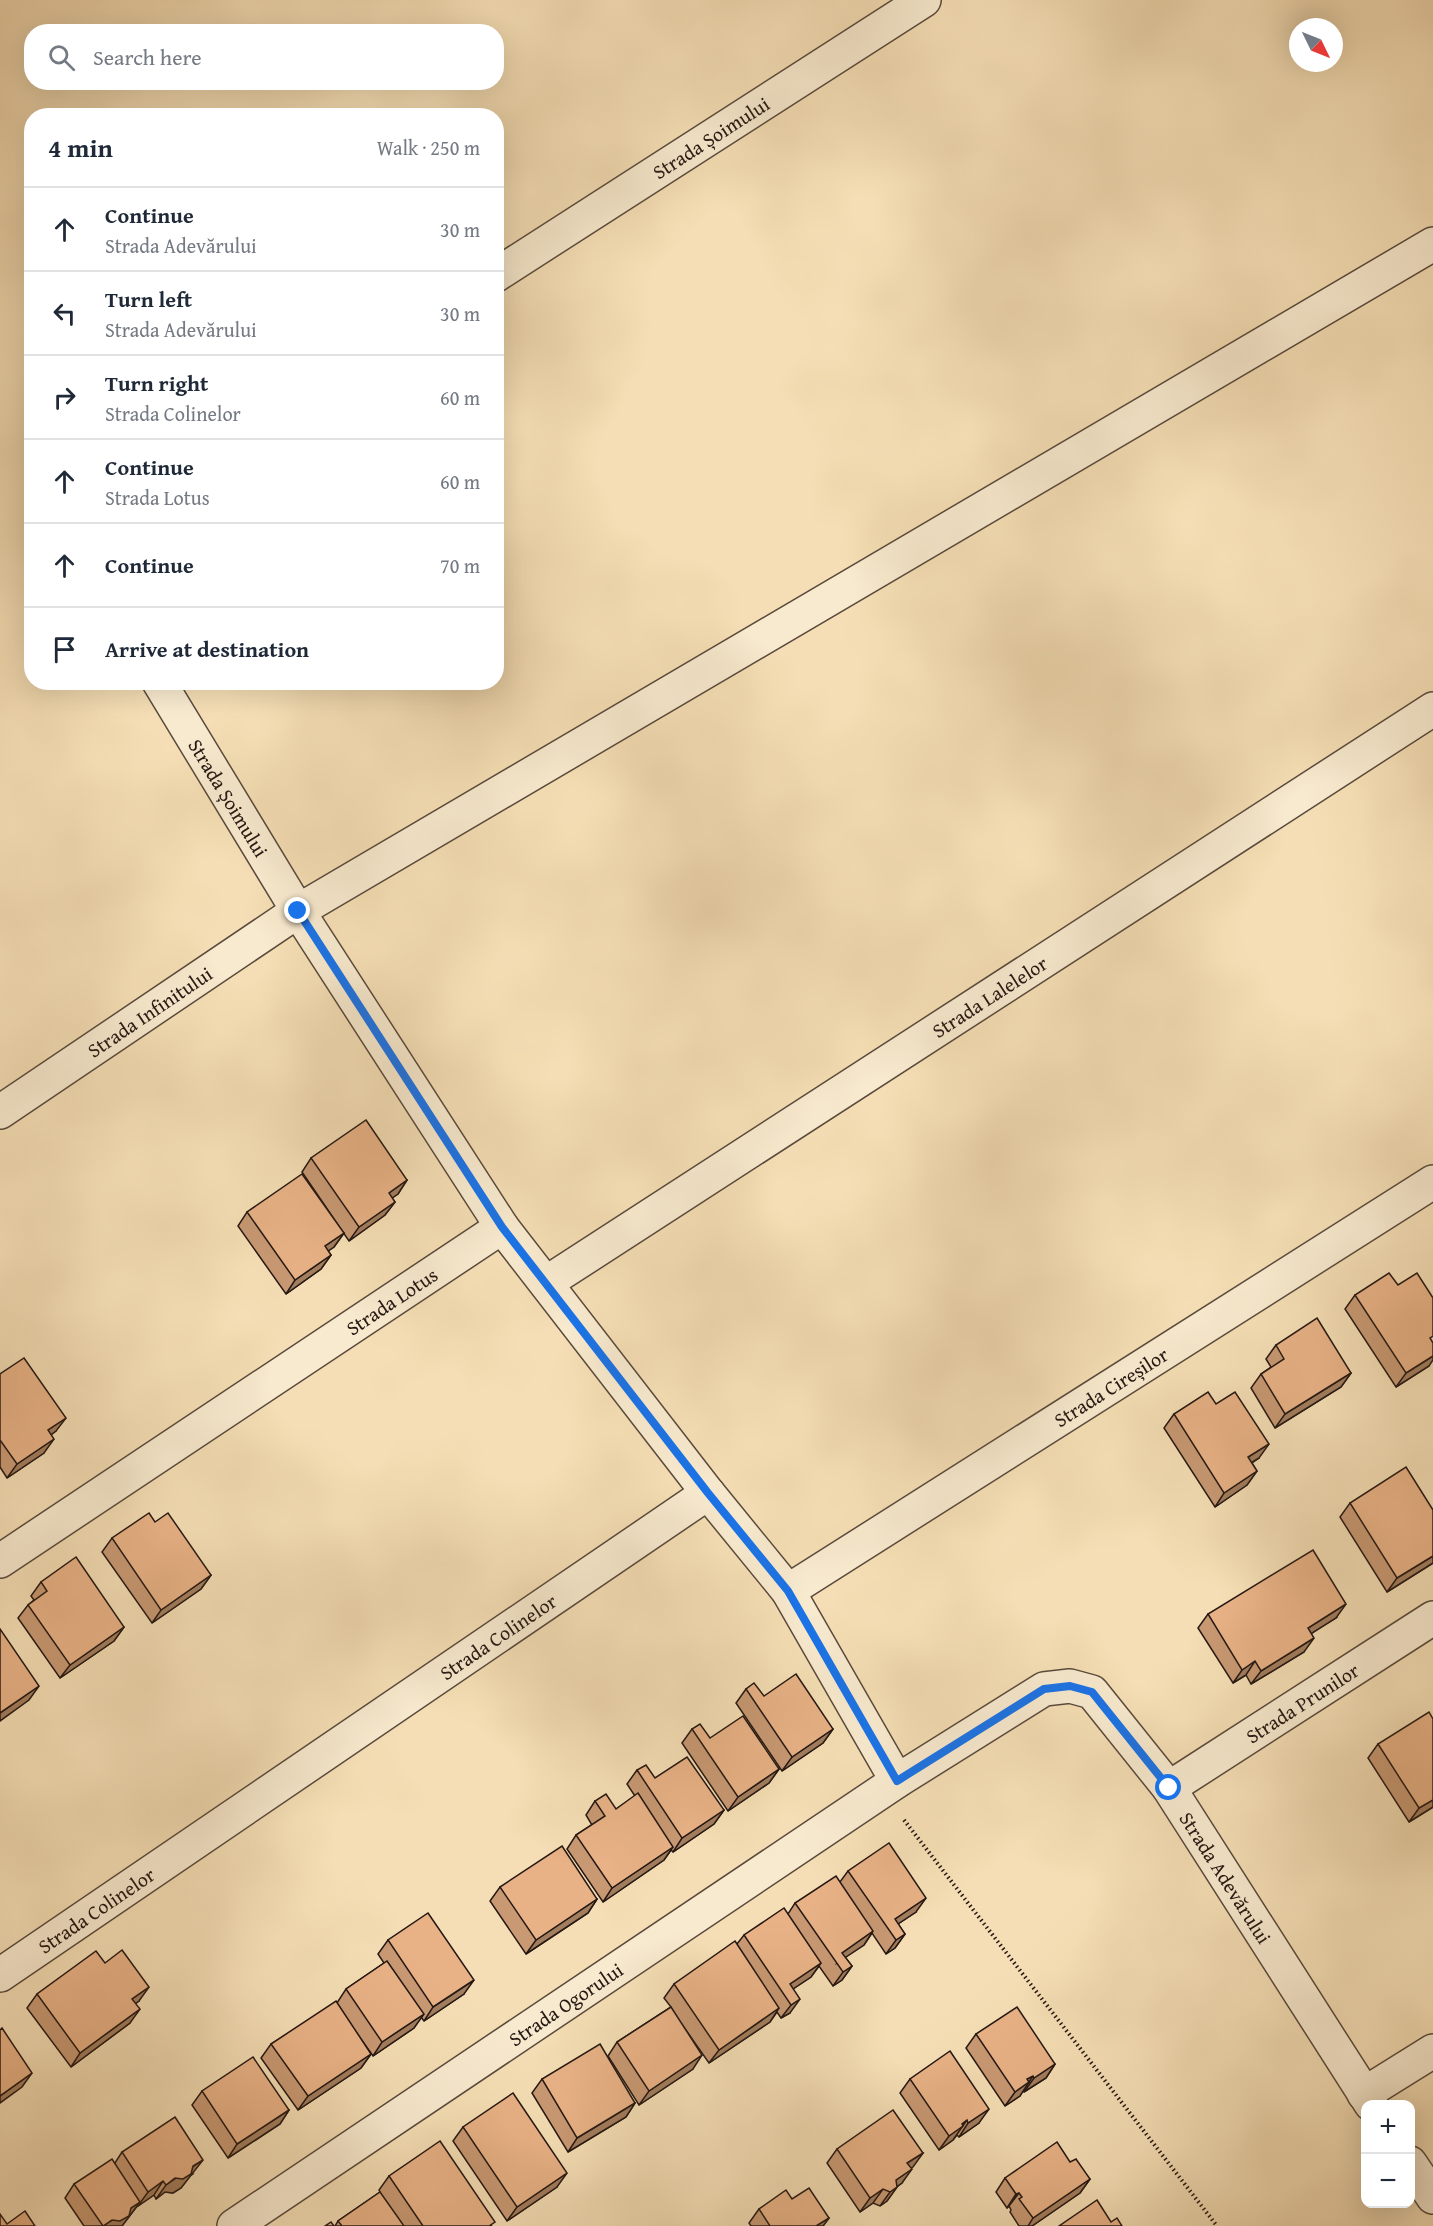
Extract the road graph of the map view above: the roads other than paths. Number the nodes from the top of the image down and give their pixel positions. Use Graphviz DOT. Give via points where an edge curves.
graph roads {
  1 [pos="924,0"];
  2 [pos="1433,244"];
  3 [pos="504,270"];
  4 [pos="164,690"];
  5 [pos="1433,709"];
  6 [pos="298,911"];
  7 [pos="0,1112"];
  8 [pos="1433,1182"];
  9 [pos="502,1227"];
  10 [pos="546,1283"];
  11 [pos="708,1493"];
  12 [pos="0,1562"];
  13 [pos="788,1591"];
  14 [pos="1433,1618"];
  15 [pos="897,1781"];
  16 [pos="1169,1788"];
  17 [pos="0,1975"];
  18 [pos="1433,2051"];
  19 [pos="1368,2099"];
  20 [pos="1415,2170"];
  21 [pos="1433,2197"];
  22 [pos="234,2226"];
  1 -- 3 [label="street, Strada Șoimului"];
  2 -- 6 [label="street, Strada Infinitului"];
  4 -- 6 [label="street, Strada Șoimului"];
  5 -- 10 [label="street, Strada Lalelelor"];
  6 -- 7 [label="street, Strada Infinitului"];
  6 -- 9 [label="street, Strada Șoimului"];
  8 -- 13 [label="street, Strada Cireșilor"];
  9 -- 10 [label="street"];
  9 -- 12 [label="street, Strada Lotus"];
  10 -- 11 [label="street"];
  11 -- 13 [label="street"];
  11 -- 17 [label="street, Strada Colinelor"];
  13 -- 15 [label="street"];
  14 -- 16 [label="street, Strada Prunilor"];
  15 -- 16 [label="street, Strada Adevărului" via="1044,1689 1070,1686 1092,1692"];
  15 -- 22 [label="street, Strada Ogorului"];
  16 -- 19 [label="street, Strada Adevărului"];
  18 -- 19 [label="street"];
  20 -- 21 [label="street"];
}
